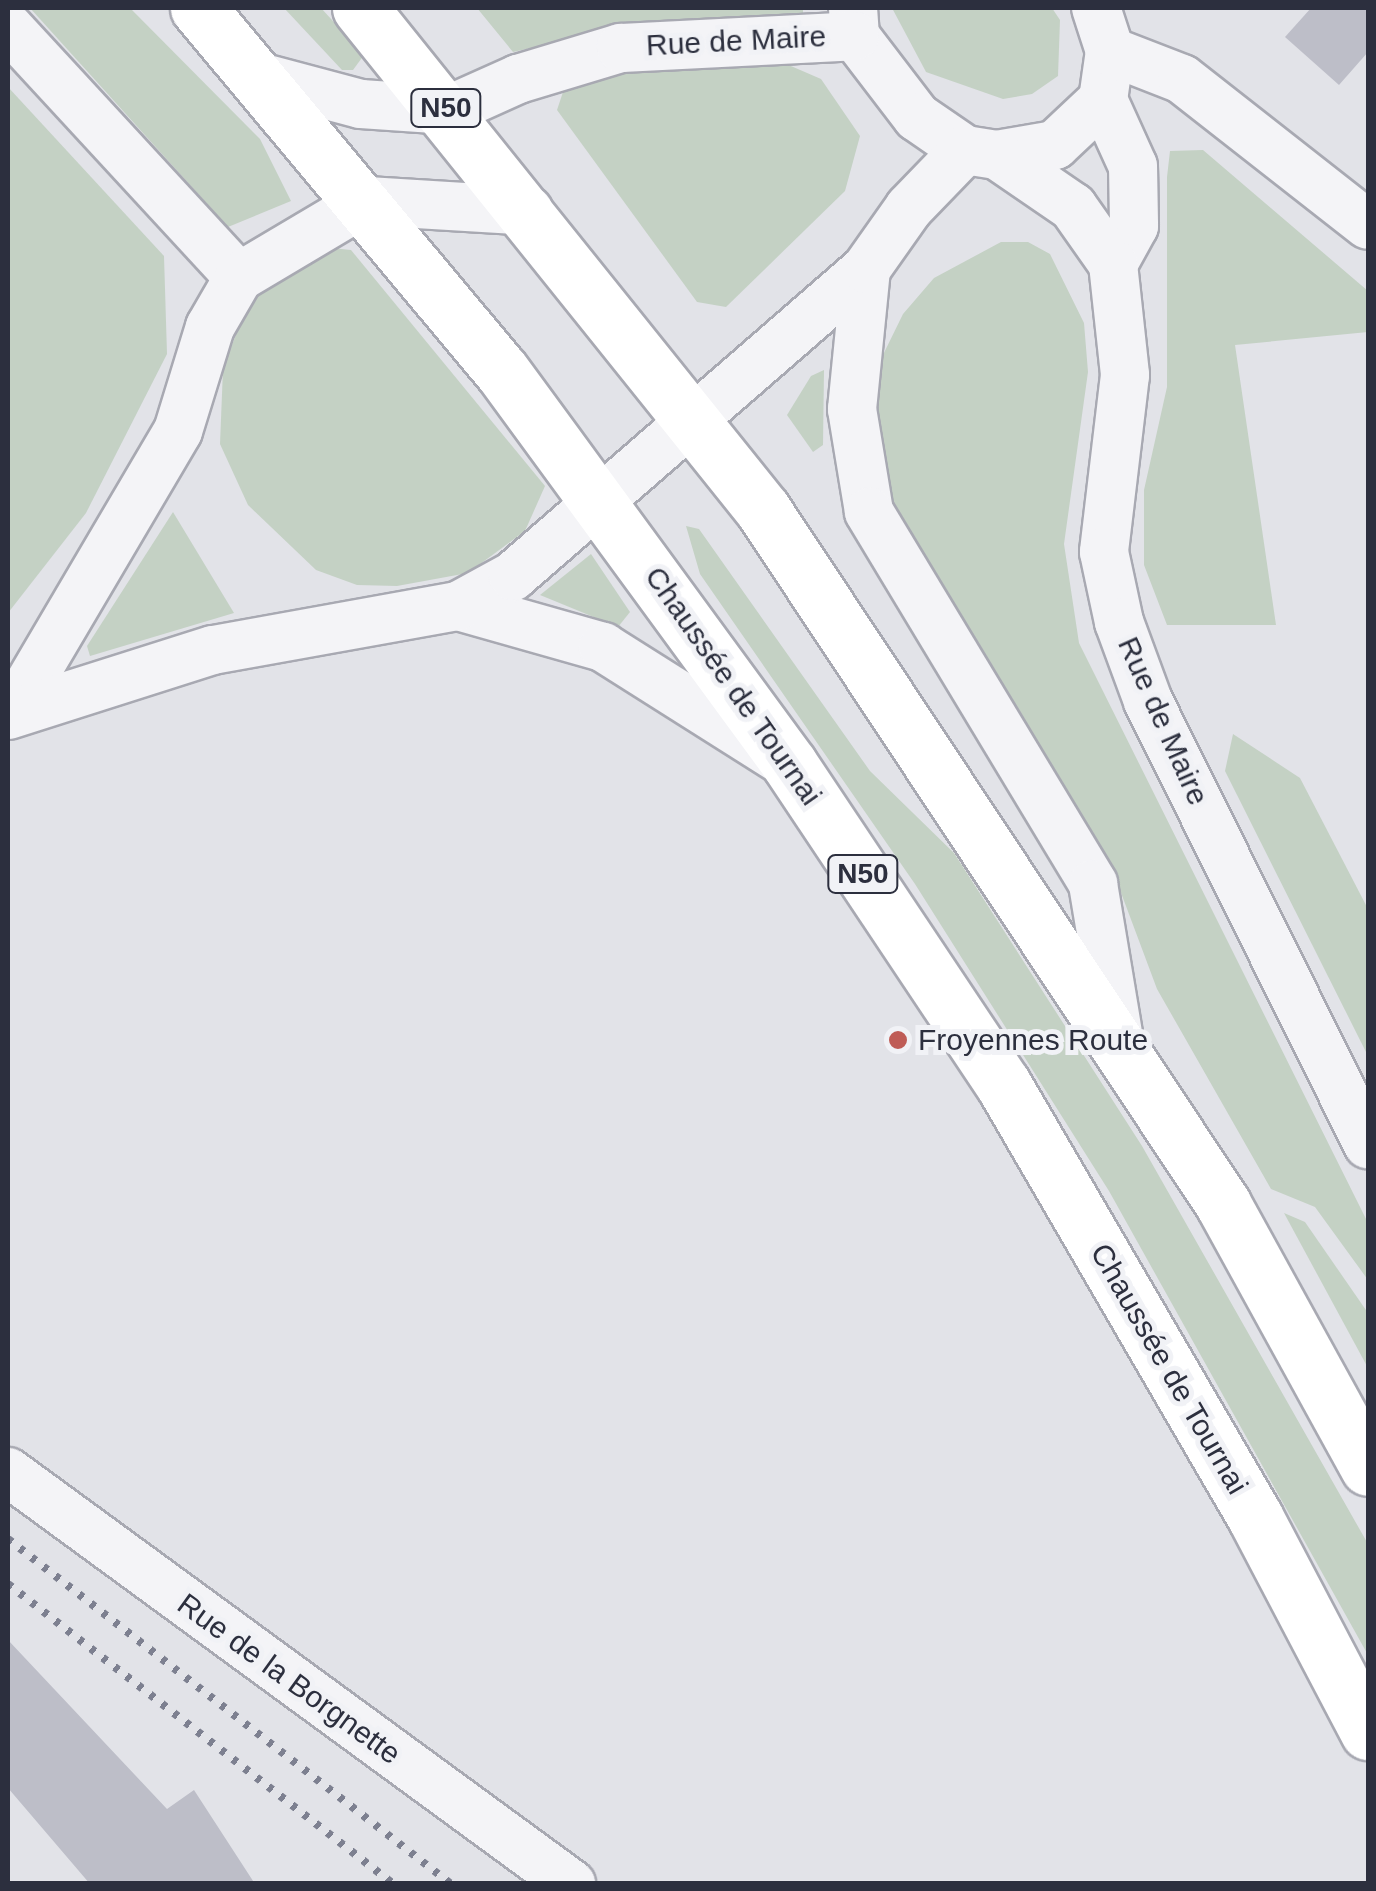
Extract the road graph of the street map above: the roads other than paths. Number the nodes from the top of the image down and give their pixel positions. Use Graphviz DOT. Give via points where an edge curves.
graph roads {
  1 [pos="198,8"];
  2 [pos="360,8"];
  3 [pos="854,22"];
  4 [pos="8,27"];
  5 [pos="1103,30"];
  6 [pos="263,78"];
  7 [pos="1102,100"];
  8 [pos="448,110"];
  9 [pos="981,153"];
  10 [pos="367,202"];
  11 [pos="529,211"];
  12 [pos="1368,225"];
  13 [pos="1113,264"];
  14 [pos="866,269"];
  15 [pos="239,277"];
  16 [pos="696,417"];
  17 [pos="601,498"];
  18 [pos="458,606"];
  19 [pos="10,713"];
  20 [pos="790,765"];
  21 [pos="1120,1046"];
  22 [pos="1368,1144"];
  23 [pos="1368,1468"];
  24 [pos="8,1472"];
  25 [pos="1368,1732"];
  26 [pos="572,1884"];
  1 -- 6 [label="main road, Chaussée de Tournai / N50"];
  2 -- 8 [label="main road, N50"];
  3 -- 8 [label="street, Rue de Maire" via="621,48 518,78"];
  3 -- 9 [label="street, Rue de Maire" via="917,117"];
  4 -- 15 [label="street"];
  5 -- 7 [label="street"];
  5 -- 12 [label="street" via="1182,78"];
  6 -- 8 [label="street" via="361,104"];
  6 -- 10 [label="main road, Chaussée de Tournai / N50"];
  7 -- 9 [label="street" via="1055,145"];
  7 -- 13 [label="street" via="1133,166 1134,226"];
  8 -- 11 [label="main road, N50"];
  9 -- 13 [label="street, Rue de Maire" via="1073,207"];
  9 -- 14 [label="street" via="909,208"];
  10 -- 11 [label="street"];
  10 -- 15 [label="street"];
  10 -- 17 [label="main road, Chaussée de Tournai / N50"];
  11 -- 16 [label="main road, N50"];
  13 -- 22 [label="street, Rue de Maire" via="1126,375 1104,552 1119,622 1148,701"];
  14 -- 16 [label="street"];
  14 -- 21 [label="street" via="852,409 868,512 1093,884"];
  15 -- 19 [label="street" via="210,327 178,431"];
  16 -- 17 [label="street"];
  16 -- 21 [label="main road, N50"];
  17 -- 18 [label="street" via="546,552"];
  17 -- 20 [label="main road, Chaussée de Tournai / N50"];
  18 -- 19 [label="street" via="213,650"];
  18 -- 20 [label="street" via="603,647"];
  20 -- 25 [label="main road, Chaussée de Tournai / N50" via="1003,1084 1255,1517"];
  21 -- 23 [label="main road, N50" via="1223,1204"];
  24 -- 26 [label="street, Rue de la Borgnette"];
}
